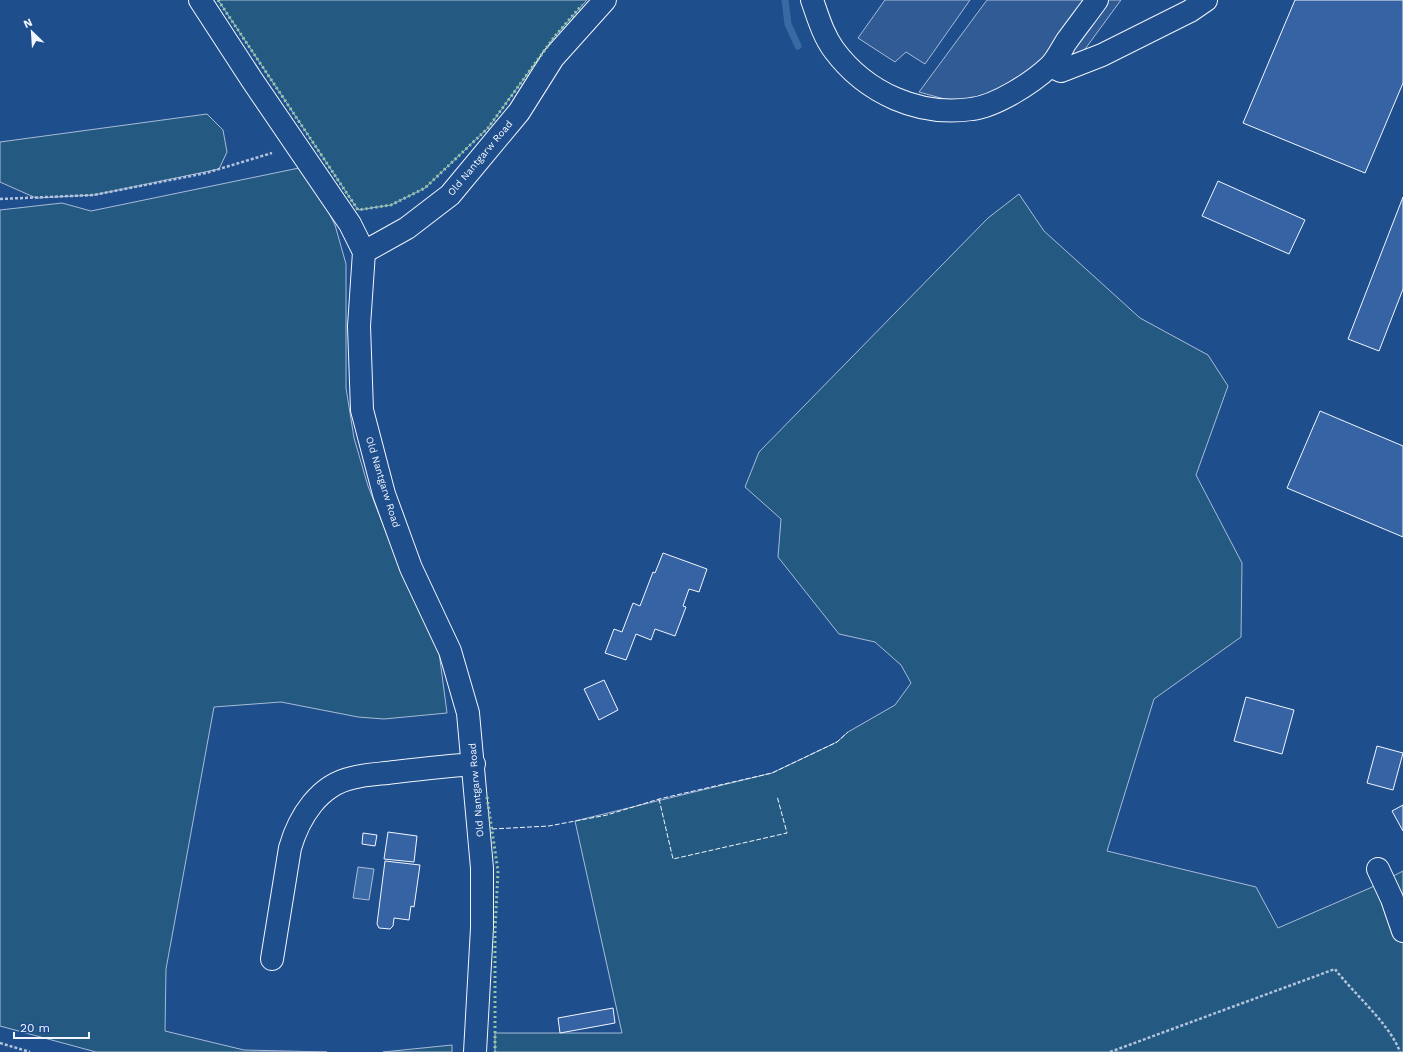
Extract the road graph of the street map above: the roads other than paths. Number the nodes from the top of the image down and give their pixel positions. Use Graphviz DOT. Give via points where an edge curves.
graph roads {
  1 [pos="200,0"];
  2 [pos="605,0"];
  3 [pos="812,0"];
  4 [pos="1097,0"];
  5 [pos="1206,0"];
  6 [pos="1050,66"];
  7 [pos="364,252"];
  8 [pos="474,764"];
  9 [pos="1378,869"];
  10 [pos="1403,931"];
  11 [pos="272,959"];
  12 [pos="475,1052"];
  1 -- 7 [label="street" via="350,224"];
  2 -- 7 [label="street, Old Nantgarw Road" via="553,58 519,112 450,195 407,228"];
  3 -- 6 [label="street" via="821,27 834,49 856,76 890,98 924,108 974,109 1023,87"];
  4 -- 6 [label="street"];
  5 -- 6 [label="street" via="1190,11 1102,55 1061,71"];
  7 -- 8 [label="street, Old Nantgarw Road" via="359,326 362,410 384,494 411,568 450,651 468,713"];
  8 -- 11 [label="street" via="352,778 333,785 322,794 302,817 290,848"];
  8 -- 12 [label="street, Old Nantgarw Road" via="482,868 482,928"];
  9 -- 10 [label="street"];
}
